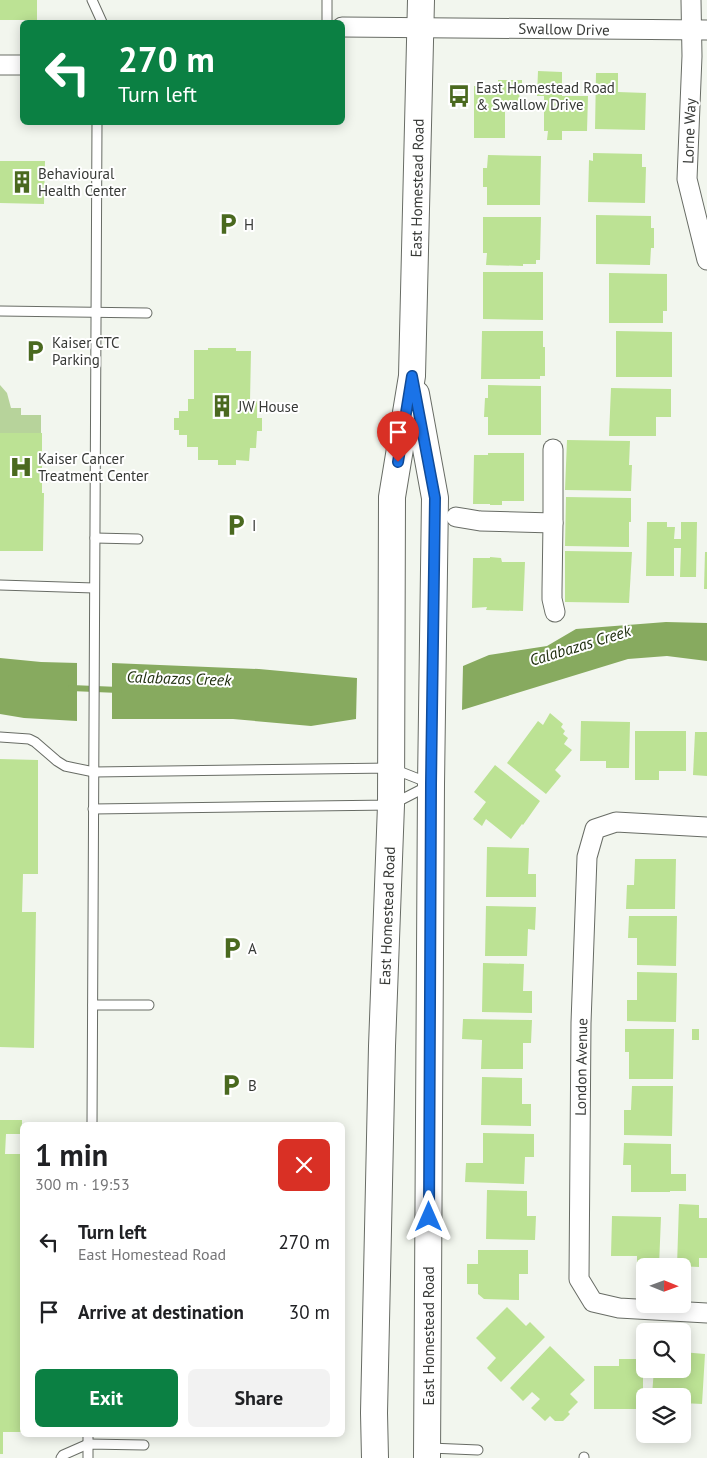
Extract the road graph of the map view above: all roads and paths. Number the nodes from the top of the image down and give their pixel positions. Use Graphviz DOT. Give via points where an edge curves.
graph roads {
  1 [pos="92,0"];
  2 [pos="328,0"];
  3 [pos="421,0"];
  4 [pos="691,0"];
  5 [pos="101,20"];
  6 [pos="327,20"];
  7 [pos="345,28"];
  8 [pos="421,28"];
  9 [pos="699,30"];
  10 [pos="0,65"];
  11 [pos="20,65"];
  12 [pos="97,125"];
  13 [pos="707,260"];
  14 [pos="0,311"];
  15 [pos="96,312"];
  16 [pos="147,313"];
  17 [pos="412,376"];
  18 [pos="553,449"];
  19 [pos="456,517"];
  20 [pos="553,523"];
  21 [pos="95,538"];
  22 [pos="138,539"];
  23 [pos="0,585"];
  24 [pos="94,588"];
  25 [pos="555,612"];
  26 [pos="0,737"];
  27 [pos="391,768"];
  28 [pos="94,772"];
  29 [pos="431,784"];
  30 [pos="391,805"];
  31 [pos="93,809"];
  32 [pos="707,827"];
  33 [pos="93,1005"];
  34 [pos="149,1005"];
  35 [pos="92,1122"];
  36 [pos="707,1313"];
  37 [pos="88,1439"];
  38 [pos="144,1445"];
  39 [pos="478,1450"];
  40 [pos="427,1453"];
  41 [pos="61,1458"];
  42 [pos="88,1458"];
  43 [pos="375,1458"];
  1 -- 5 [label="lane"];
  2 -- 6 [label="lane"];
  3 -- 8 [label="main road, East Homestead Road"];
  4 -- 9 [label="street, Lorne Way"];
  7 -- 8 [label="street, Swallow Drive"];
  8 -- 9 [label="street, Swallow Drive"];
  8 -- 17 [label="main road, East Homestead Road"];
  9 -- 13 [label="street, Lorne Way" via="692,56 687,179"];
  10 -- 11 [label="street"];
  12 -- 15 [label="lane"];
  14 -- 15 [label="lane"];
  15 -- 16 [label="lane"];
  15 -- 21 [label="lane"];
  17 -- 27 [label="main road, East Homestead Road" via="392,497"];
  17 -- 29 [label="main road, East Homestead Road" via="435,498"];
  18 -- 20 [label="street"];
  19 -- 20 [label="street"];
  20 -- 25 [label="street" via="552,590"];
  21 -- 22 [label="lane"];
  21 -- 24 [label="lane"];
  23 -- 24 [label="lane"];
  24 -- 28 [label="lane"];
  26 -- 28 [label="lane" via="29,739 65,766"];
  27 -- 28 [label="lane"];
  27 -- 29 [label="lane"];
  27 -- 30 [label="main road, East Homestead Road"];
  28 -- 31 [label="lane"];
  29 -- 30 [label="lane"];
  29 -- 40 [label="main road, East Homestead Road"];
  30 -- 31 [label="lane"];
  30 -- 43 [label="main road, East Homestead Road" via="382,1056"];
  31 -- 33 [label="lane"];
  32 -- 36 [label="street, London Avenue" via="616,822 595,829 586,857 579,1269 579,1279 593,1302 619,1308"];
  33 -- 34 [label="lane"];
  33 -- 35 [label="lane"];
  37 -- 38 [label="lane"];
  37 -- 41 [label="lane"];
  37 -- 42 [label="lane"];
  39 -- 40 [label="lane"];
}
